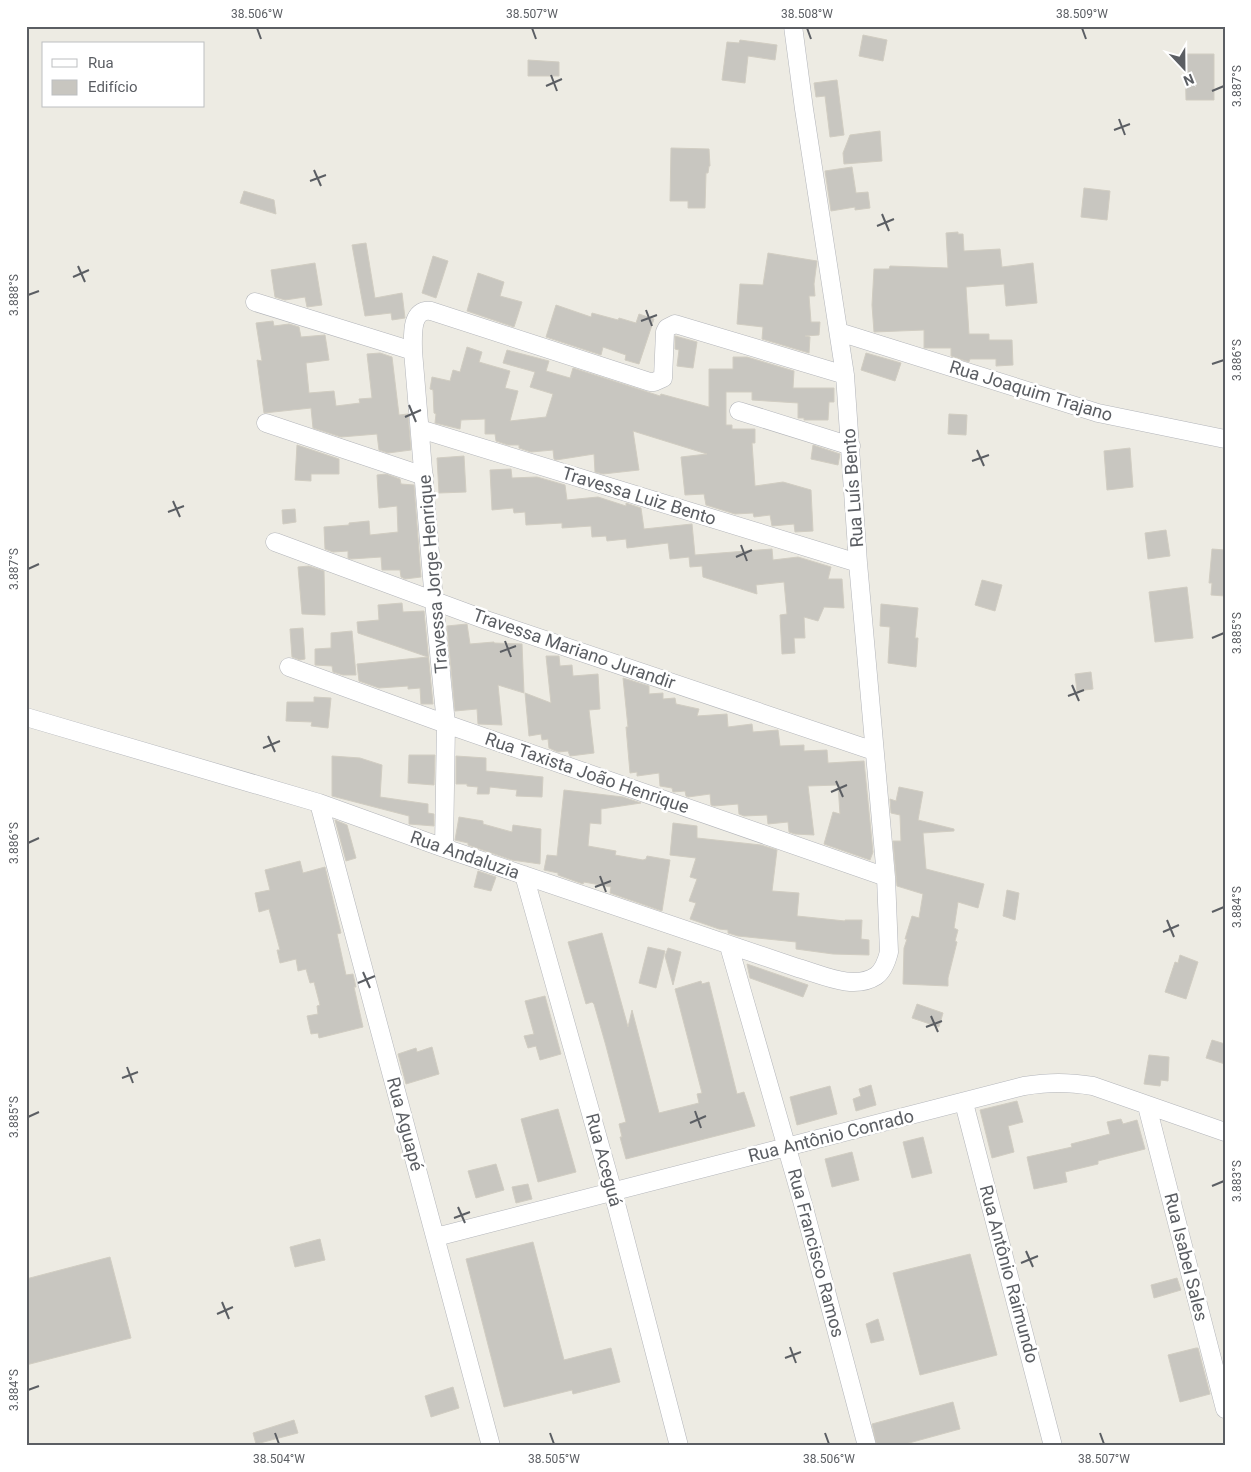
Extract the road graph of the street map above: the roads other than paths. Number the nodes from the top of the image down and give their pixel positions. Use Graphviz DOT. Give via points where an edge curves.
graph roads {
  1 [pos="793,26"];
  2 [pos="255,302"];
  3 [pos="839,332"];
  4 [pos="413,351"];
  5 [pos="845,375"];
  6 [pos="739,411"];
  7 [pos="266,423"];
  8 [pos="420,429"];
  9 [pos="1225,439"];
  10 [pos="851,446"];
  11 [pos="424,476"];
  12 [pos="275,542"];
  13 [pos="858,563"];
  14 [pos="434,601"];
  15 [pos="289,667"];
  16 [pos="26,717"];
  17 [pos="446,724"];
  18 [pos="874,751"];
  19 [pos="319,803"];
  20 [pos="444,848"];
  21 [pos="524,875"];
  22 [pos="886,877"];
  23 [pos="729,946"];
  24 [pos="889,952"];
  25 [pos="964,1102"];
  26 [pos="1147,1106"];
  27 [pos="1225,1132"];
  28 [pos="788,1148"];
  29 [pos="613,1192"];
  30 [pos="436,1237"];
  31 [pos="1225,1409"];
  32 [pos="491,1446"];
  33 [pos="679,1446"];
  34 [pos="867,1446"];
  35 [pos="1053,1446"];
  1 -- 3 [label="street, Rua Luís Bento"];
  2 -- 4 [label="street"];
  3 -- 5 [label="street, Rua Luís Bento"];
  3 -- 9 [label="street, Rua Joaquim Trajano" via="1090,411"];
  4 -- 5 [label="street, Travessa Jorge Henrique" via="416,318 422,312 431,311 654,382 662,378 666,332 675,324"];
  4 -- 8 [label="street, Travessa Jorge Henrique"];
  5 -- 10 [label="street, Rua Luís Bento"];
  6 -- 10 [label="street"];
  7 -- 11 [label="street"];
  8 -- 11 [label="street, Travessa Jorge Henrique"];
  8 -- 13 [label="street, Travessa Luiz Bento"];
  10 -- 13 [label="street, Rua Luís Bento"];
  11 -- 14 [label="street, Travessa Jorge Henrique"];
  12 -- 14 [label="street, Travessa Mariano Jurandir"];
  13 -- 18 [label="street, Rua Luís Bento"];
  14 -- 17 [label="street, Travessa Jorge Henrique"];
  14 -- 18 [label="street, Travessa Mariano Jurandir"];
  15 -- 17 [label="street, Rua Taxista João Henrique"];
  16 -- 19 [label="street, Rua Andaluzia"];
  17 -- 20 [label="street, Travessa Jorge Henrique"];
  17 -- 22 [label="street, Rua Taxista João Henrique"];
  18 -- 22 [label="street, Rua Luís Bento"];
  19 -- 20 [label="street, Rua Andaluzia"];
  19 -- 30 [label="street, Rua Aguapé"];
  20 -- 21 [label="street, Rua Andaluzia"];
  21 -- 23 [label="street, Rua Andaluzia"];
  21 -- 29 [label="street, Rua Aceguá"];
  22 -- 24 [label="street, Rua Luís Bento"];
  23 -- 24 [label="street, Rua Andaluzia" via="849,982 876,975"];
  23 -- 28 [label="street, Rua Francisco Ramos"];
  25 -- 26 [label="street, Rua Antônio Conrado" via="1048,1082 1093,1086"];
  25 -- 28 [label="street, Rua Antônio Conrado"];
  25 -- 35 [label="street, Rua Antônio Raimundo"];
  26 -- 27 [label="street, Rua Antônio Conrado"];
  26 -- 31 [label="street, Rua Isabel Sales"];
  28 -- 29 [label="street, Rua Antônio Conrado"];
  28 -- 34 [label="street, Rua Francisco Ramos"];
  29 -- 30 [label="street, Rua Antônio Conrado"];
  29 -- 33 [label="street, Rua Aceguá"];
  30 -- 32 [label="street, Rua Aguapé"];
}
